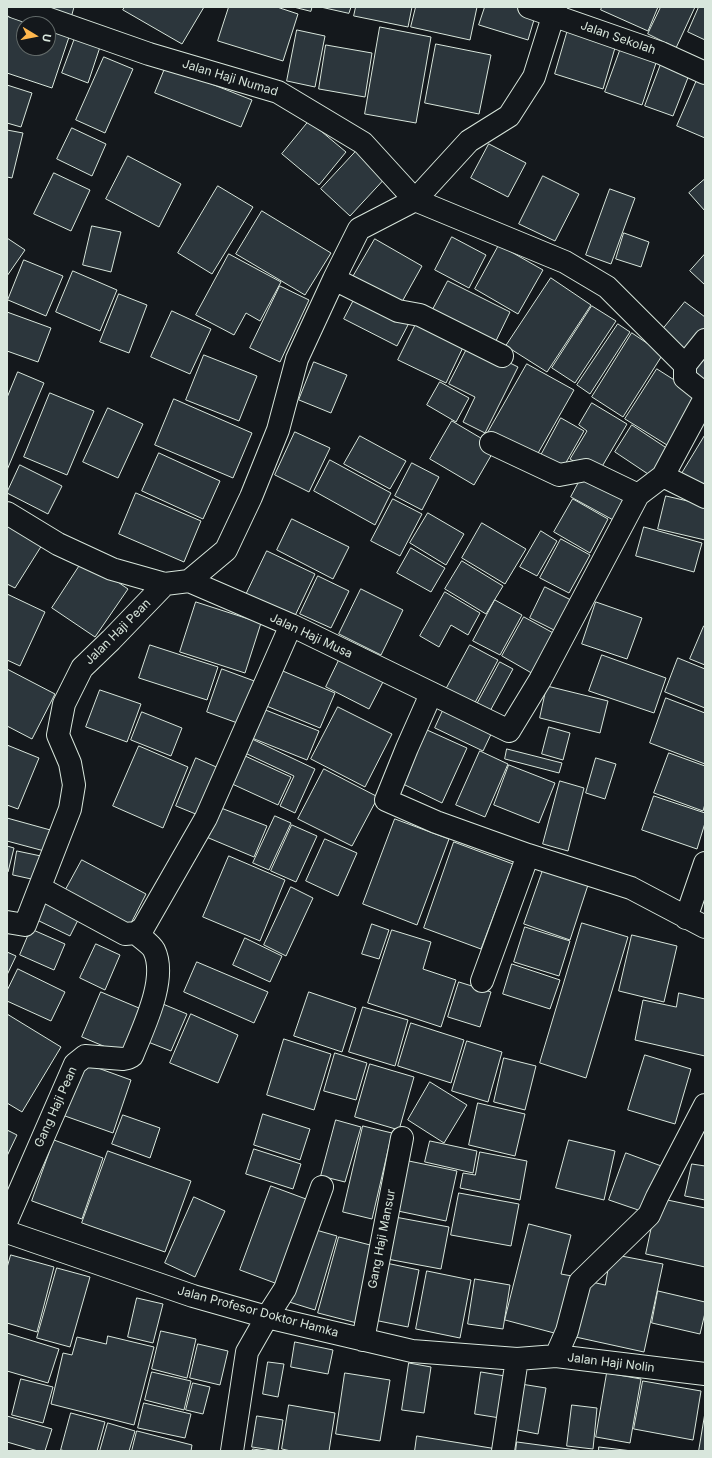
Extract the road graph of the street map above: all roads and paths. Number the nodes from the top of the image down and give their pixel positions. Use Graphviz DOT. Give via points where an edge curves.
graph roads {
  1 [pos="530,7"];
  2 [pos="25,9"];
  3 [pos="554,11"];
  4 [pos="705,73"];
  5 [pos="415,200"];
  6 [pos="334,279"];
  7 [pos="705,340"];
  8 [pos="502,356"];
  9 [pos="685,365"];
  10 [pos="705,394"];
  11 [pos="705,398"];
  12 [pos="491,443"];
  13 [pos="663,476"];
  14 [pos="638,495"];
  15 [pos="705,497"];
  16 [pos="7,513"];
  17 [pos="189,581"];
  18 [pos="165,584"];
  19 [pos="291,625"];
  20 [pos="431,694"];
  21 [pos="528,855"];
  22 [pos="705,863"];
  23 [pos="40,888"];
  24 [pos="686,918"];
  25 [pos="7,922"];
  26 [pos="705,926"];
  27 [pos="136,933"];
  28 [pos="482,981"];
  29 [pos="705,1105"];
  30 [pos="402,1138"];
  31 [pos="322,1188"];
  32 [pos="7,1220"];
  33 [pos="7,1232"];
  34 [pos="267,1317"];
  35 [pos="363,1340"];
  36 [pos="556,1356"];
  37 [pos="517,1359"];
  38 [pos="705,1374"];
  39 [pos="232,1451"];
  40 [pos="503,1451"];
  1 -- 3 [label="street, Jalan Sekolah"];
  2 -- 5 [label="street, Jalan Haji Numad" via="149,54 278,92 363,143"];
  3 -- 4 [label="street, Jalan Sekolah"];
  3 -- 5 [label="street" via="534,77 510,116 469,141"];
  5 -- 6 [label="street" via="360,229"];
  5 -- 9 [label="street" via="566,262 607,287"];
  6 -- 8 [label="street" via="398,311 420,315"];
  6 -- 17 [label="street" via="297,359 278,430 226,550"];
  7 -- 9 [label="street"];
  9 -- 10 [label="street" via="685,378"];
  11 -- 13 [label="street"];
  12 -- 14 [label="street" via="559,475 586,470"];
  13 -- 14 [label="street"];
  13 -- 15 [label="street"];
  14 -- 20 [label="street, Jalan Haji Musa" via="540,680 509,731"];
  16 -- 18 [label="street" via="58,544 112,569"];
  17 -- 18 [label="street"];
  17 -- 19 [label="street, Jalan Haji Musa"];
  18 -- 23 [label="street, Jalan Haji Pean" via="82,668 64,704 58,735 70,763 74,785 70,808"];
  19 -- 20 [label="street, Jalan Haji Musa"];
  19 -- 27 [label="street" via="206,818 143,928"];
  20 -- 21 [label="street" via="386,800 436,822"];
  21 -- 24 [label="street" via="631,888"];
  21 -- 28 [label="street"];
  22 -- 24 [label="street"];
  23 -- 25 [label="street, Jalan Haji Pean" via="25,925"];
  23 -- 27 [label="street" via="125,934"];
  24 -- 26 [label="street"];
  27 -- 32 [label="street, Gang Haji Pean" via="154,950 157,982 153,1002 132,1056 123,1059 85,1056 75,1064"];
  29 -- 36 [label="street" via="649,1215 580,1282 567,1332"];
  30 -- 35 [label="street, Gang Haji Mansur"];
  31 -- 34 [label="street" via="285,1289"];
  33 -- 34 [label="street, Jalan Profesor Doktor Hamka" via="193,1296"];
  34 -- 35 [label="street, Jalan Profesor Doktor Hamka"];
  34 -- 39 [label="street" via="247,1352"];
  35 -- 37 [label="street, Jalan Profesor Doktor Hamka" via="412,1351"];
  36 -- 37 [label="street, Jalan Haji Nolin"];
  36 -- 38 [label="street, Jalan Haji Nolin"];
  37 -- 40 [label="street"];
}
